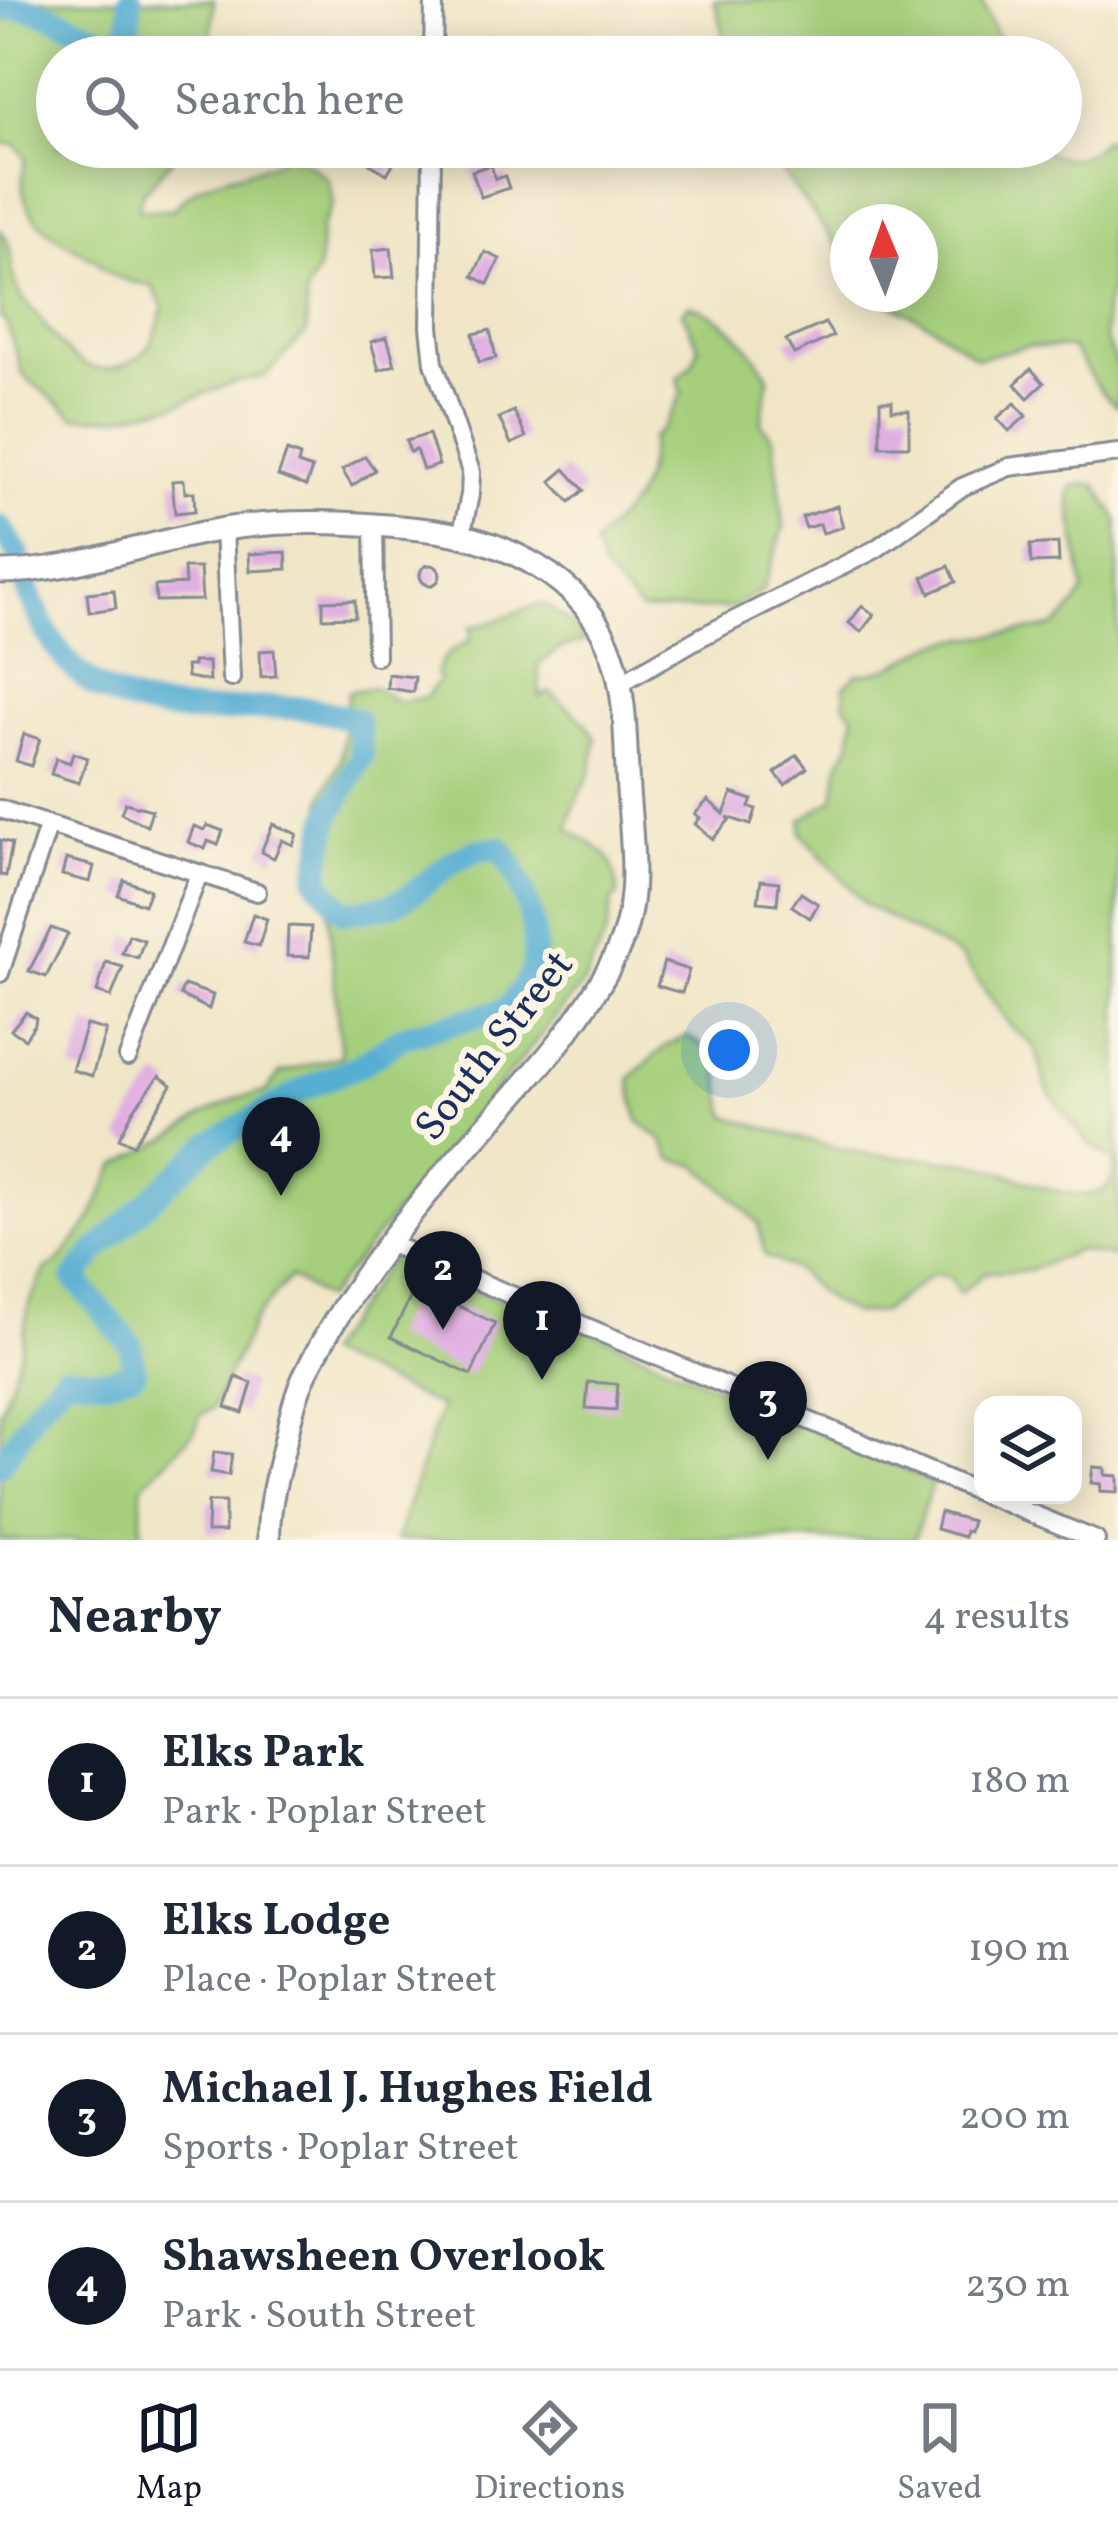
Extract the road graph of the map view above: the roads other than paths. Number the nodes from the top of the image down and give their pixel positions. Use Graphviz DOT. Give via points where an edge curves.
graph roads {
  1 [pos="434,0"];
  2 [pos="433,36"];
  3 [pos="432,168"];
  4 [pos="1118,453"];
  5 [pos="374,526"];
  6 [pos="224,529"];
  7 [pos="461,536"];
  8 [pos="0,572"];
  9 [pos="376,656"];
  10 [pos="231,678"];
  11 [pos="619,684"];
  12 [pos="0,809"];
  13 [pos="48,827"];
  14 [pos="200,874"];
  15 [pos="257,892"];
  16 [pos="0,973"];
  17 [pos="128,1057"];
  18 [pos="390,1244"];
  19 [pos="974,1490"];
  20 [pos="1008,1504"];
  21 [pos="269,1540"];
  22 [pos="1096,1540"];
  1 -- 2 [label="street"];
  3 -- 7 [label="street" via="431,344 471,472"];
  4 -- 11 [label="street" via="1009,467 962,487 876,549"];
  5 -- 6 [label="street, South Street"];
  5 -- 7 [label="street, South Street"];
  5 -- 9 [label="street"];
  6 -- 8 [label="street, South Street"];
  6 -- 10 [label="street"];
  7 -- 11 [label="street, South Street" via="562,581 607,641"];
  11 -- 18 [label="street, South Street" via="633,877 618,949 545,1060"];
  12 -- 13 [label="street"];
  13 -- 14 [label="street"];
  13 -- 16 [label="street"];
  14 -- 15 [label="street"];
  14 -- 17 [label="street"];
  18 -- 19 [label="street"];
  18 -- 21 [label="street, South Street" via="304,1377 277,1473"];
  20 -- 22 [label="street"];
}
